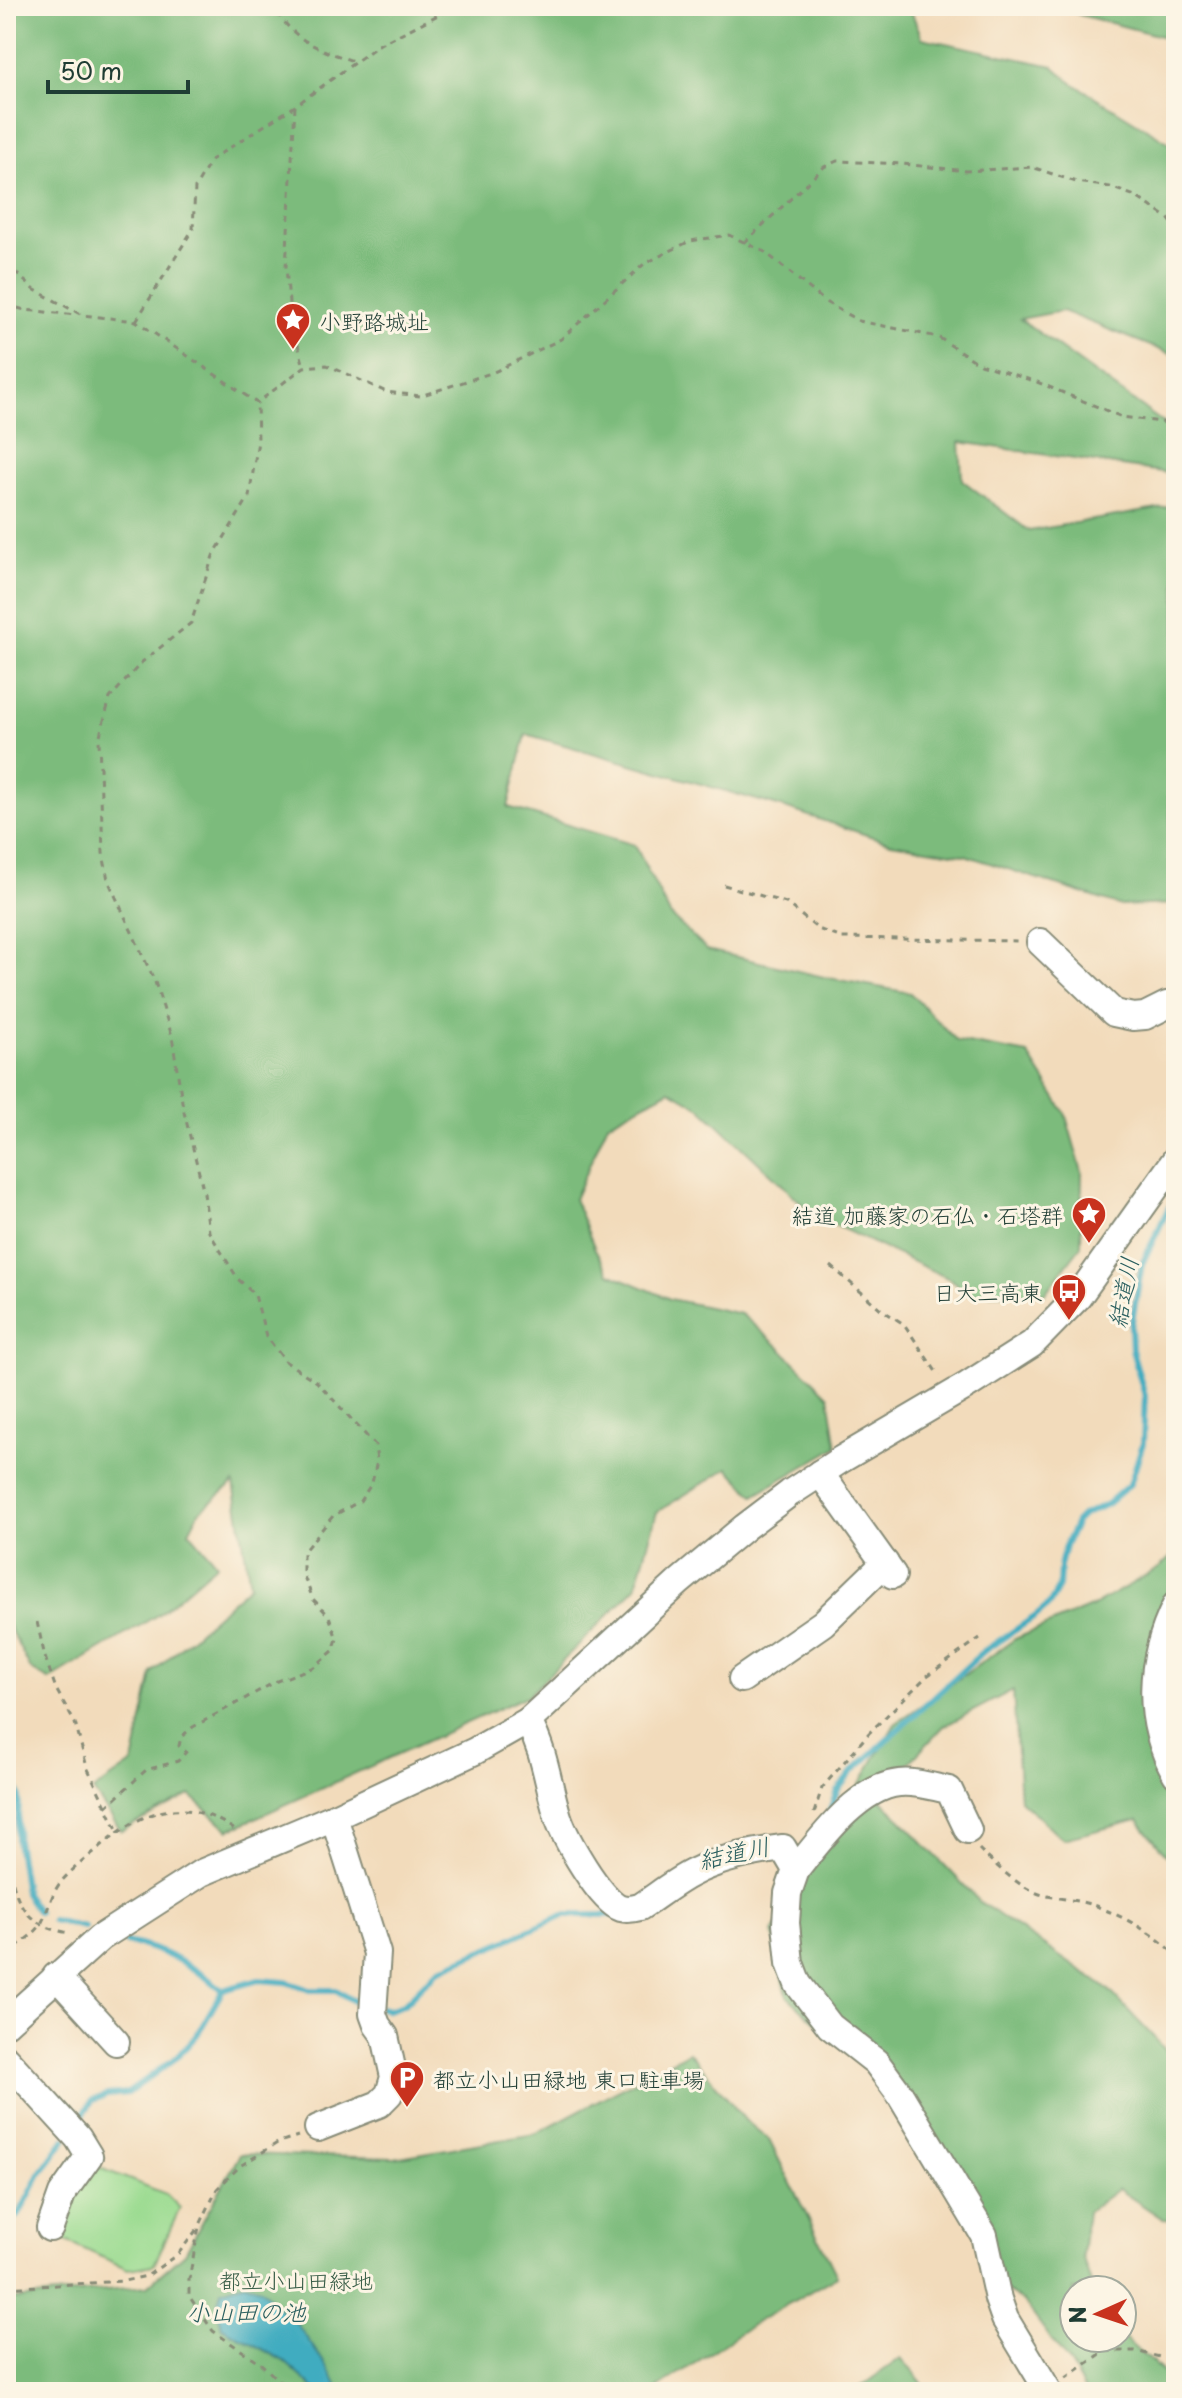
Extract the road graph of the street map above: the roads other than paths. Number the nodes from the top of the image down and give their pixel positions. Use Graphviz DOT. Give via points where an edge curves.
graph roads {
  1 [pos="1040,942"];
  2 [pos="1176,1004"];
  3 [pos="1173,1173"];
  4 [pos="820,1473"];
  5 [pos="1176,1605"];
  6 [pos="742,1679"];
  7 [pos="533,1732"];
  8 [pos="1176,1774"];
  9 [pos="334,1817"];
  10 [pos="968,1830"];
  11 [pos="791,1862"];
  12 [pos="56,1976"];
  13 [pos="6,2023"];
  14 [pos="116,2042"];
  15 [pos="6,2059"];
  16 [pos="318,2128"];
  17 [pos="50,2228"];
  18 [pos="1049,2391"];
  1 -- 2 [label="street" via="1114,1013 1145,1016"];
  3 -- 4 [label="street" via="1056,1322 1015,1356"];
  4 -- 6 [label="street" via="890,1571"];
  4 -- 7 [label="street" via="699,1564"];
  5 -- 8 [label="street" via="1156,1656 1153,1687 1158,1735"];
  7 -- 9 [label="street" via="475,1751"];
  7 -- 11 [label="street" via="564,1833 601,1891 620,1908 640,1907 691,1873 750,1853 783,1848"];
  9 -- 12 [label="street" via="201,1873 100,1938"];
  9 -- 16 [label="street" via="377,1953 373,2006 394,2077 379,2104"];
  10 -- 11 [label="street" via="949,1790 902,1782 881,1787 859,1802"];
  11 -- 18 [label="street" via="786,1923 798,1984 830,2026 876,2062 899,2093 984,2235 1005,2319"];
  12 -- 13 [label="street"];
  12 -- 14 [label="street"];
  15 -- 17 [label="street" via="89,2156 62,2194"];
}
